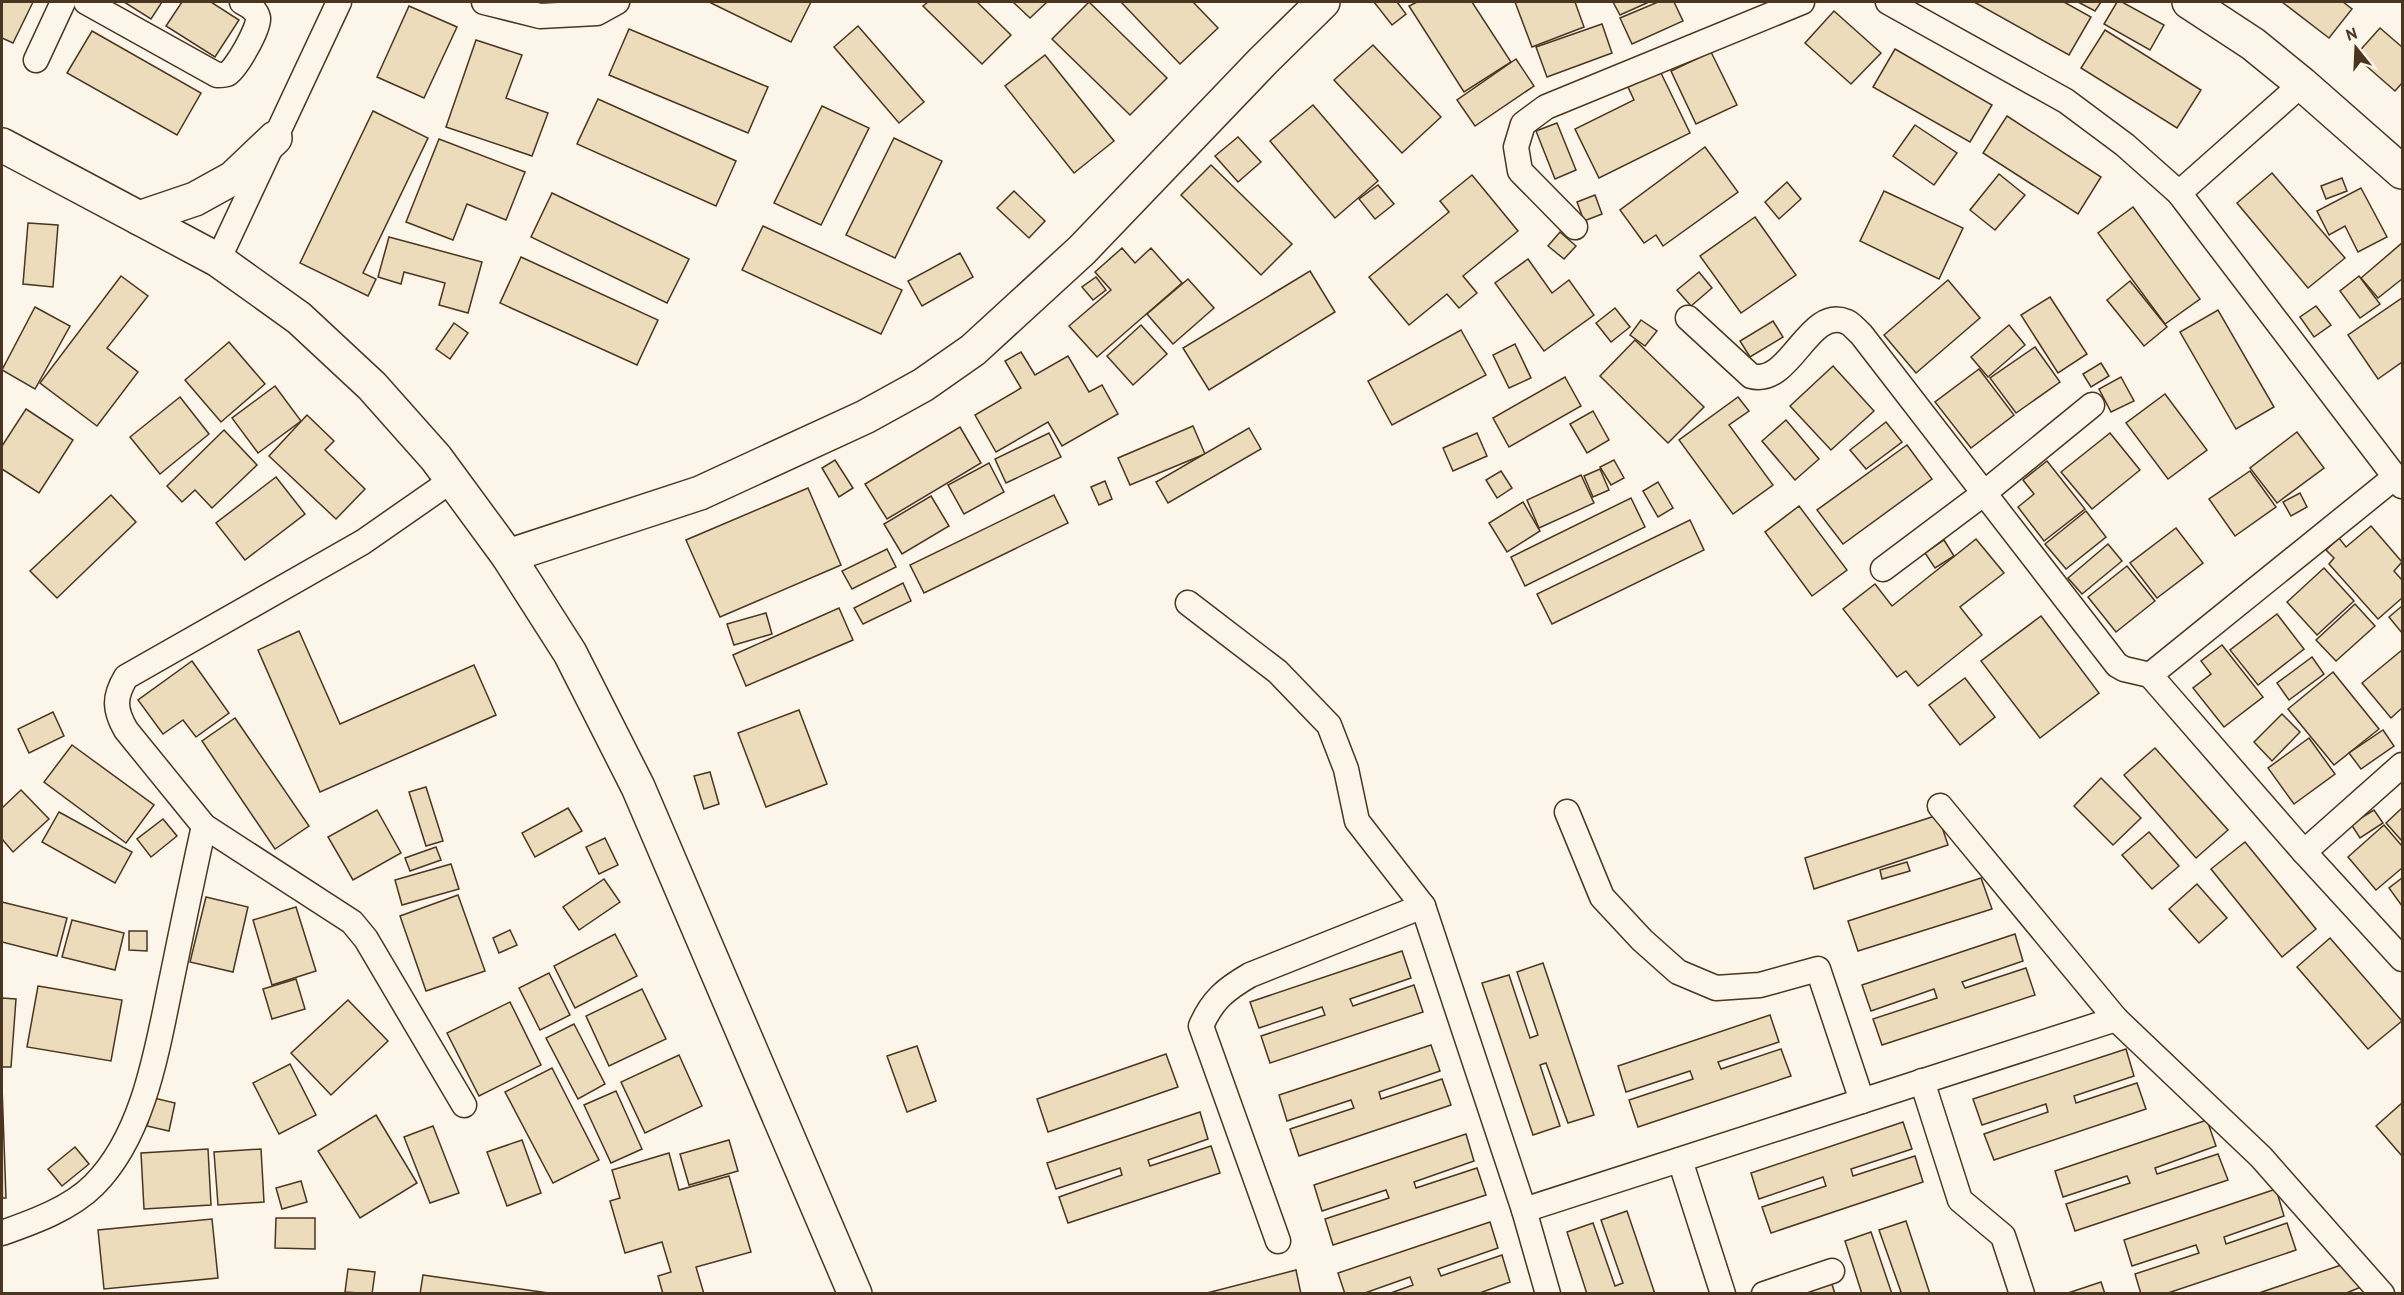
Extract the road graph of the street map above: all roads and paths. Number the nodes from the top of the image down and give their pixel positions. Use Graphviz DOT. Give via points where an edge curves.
graph roads {
  1 [pos="63,2"];
  2 [pos="86,2"];
  3 [pos="242,2"];
  4 [pos="339,2"];
  5 [pos="484,2"];
  6 [pos="617,2"];
  7 [pos="1323,2"];
  8 [pos="1802,2"];
  9 [pos="1888,2"];
  10 [pos="2189,2"];
  11 [pos="36,60"];
  12 [pos="2302,84"];
  13 [pos="275,138"];
  14 [pos="2,145"];
  15 [pos="2403,172"];
  16 [pos="2179,193"];
  17 [pos="139,218"];
  18 [pos="1575,227"];
  19 [pos="218,260"];
  20 [pos="1688,318"];
  21 [pos="2092,405"];
  22 [pos="452,480"];
  23 [pos="2399,482"];
  24 [pos="1983,494"];
  25 [pos="508,556"];
  26 [pos="1883,569"];
  27 [pos="1188,603"];
  28 [pos="2150,675"];
  29 [pos="2403,765"];
  30 [pos="1940,806"];
  31 [pos="1567,812"];
  32 [pos="204,826"];
  33 [pos="2304,852"];
  34 [pos="1424,906"];
  35 [pos="2403,960"];
  36 [pos="2116,1019"];
  37 [pos="1922,1081"];
  38 [pos="1862,1101"];
  39 [pos="464,1105"];
  40 [pos="1680,1160"];
  41 [pos="1524,1210"];
  42 [pos="2,1233"];
  43 [pos="1278,1241"];
  44 [pos="1832,1271"];
  45 [pos="855,1293"];
  46 [pos="1548,1293"];
  47 [pos="1723,1293"];
  48 [pos="1764,1293"];
  49 [pos="2022,1293"];
  50 [pos="2382,1293"];
  1 -- 11 [label="street"];
  2 -- 3 [label="street" via="218,75 233,70 258,26 254,9"];
  4 -- 13 [label="street"];
  5 -- 6 [label="street" via="540,16 597,12"];
  7 -- 25 [label="main road" via="1082,250 973,350 923,385 865,417 700,493"];
  8 -- 18 [label="street" via="1546,106 1523,124 1516,147 1520,171"];
  9 -- 16 [label="street" via="2066,101 2125,145"];
  10 -- 12 [label="main road" via="2253,44"];
  12 -- 15 [label="main road"];
  12 -- 16 [label="street"];
  13 -- 17 [label="main road" via="233,178 195,199"];
  13 -- 19 [label="street"];
  14 -- 17 [label="main road"];
  16 -- 23 [label="street"];
  17 -- 19 [label="main road"];
  19 -- 22 [label="main road" via="299,318 372,386"];
  20 -- 24 [label="street" via="1751,376 1760,378 1772,376 1819,326 1833,320 1848,322"];
  21 -- 24 [label="street"];
  22 -- 25 [label="main road"];
  22 -- 32 [label="street" via="363,542 126,677 118,691 120,719"];
  23 -- 28 [label="street"];
  24 -- 26 [label="street"];
  24 -- 28 [label="street" via="2117,665"];
  25 -- 45 [label="main road" via="570,653 639,787"];
  27 -- 34 [label="street" via="1278,672 1329,725 1346,769 1357,821"];
  28 -- 33 [label="street"];
  29 -- 33 [label="street"];
  30 -- 36 [label="street"];
  31 -- 38 [label="street" via="1602,897 1678,972 1716,988 1760,985 1818,969"];
  32 -- 39 [label="street" via="352,922 366,939"];
  32 -- 42 [label="street" via="156,1054 133,1126 115,1159 93,1186 62,1208"];
  33 -- 35 [label="street"];
  34 -- 41 [label="street"];
  34 -- 43 [label="street" via="1250,975 1226,989 1208,1010 1201,1026"];
  36 -- 37 [label="street"];
  36 -- 50 [label="street" via="2261,1157"];
  37 -- 38 [label="street"];
  37 -- 49 [label="street" via="1960,1200 2003,1236"];
  38 -- 40 [label="street"];
  40 -- 41 [label="street"];
  40 -- 47 [label="street"];
  41 -- 46 [label="street"];
  44 -- 48 [label="street"];
}
